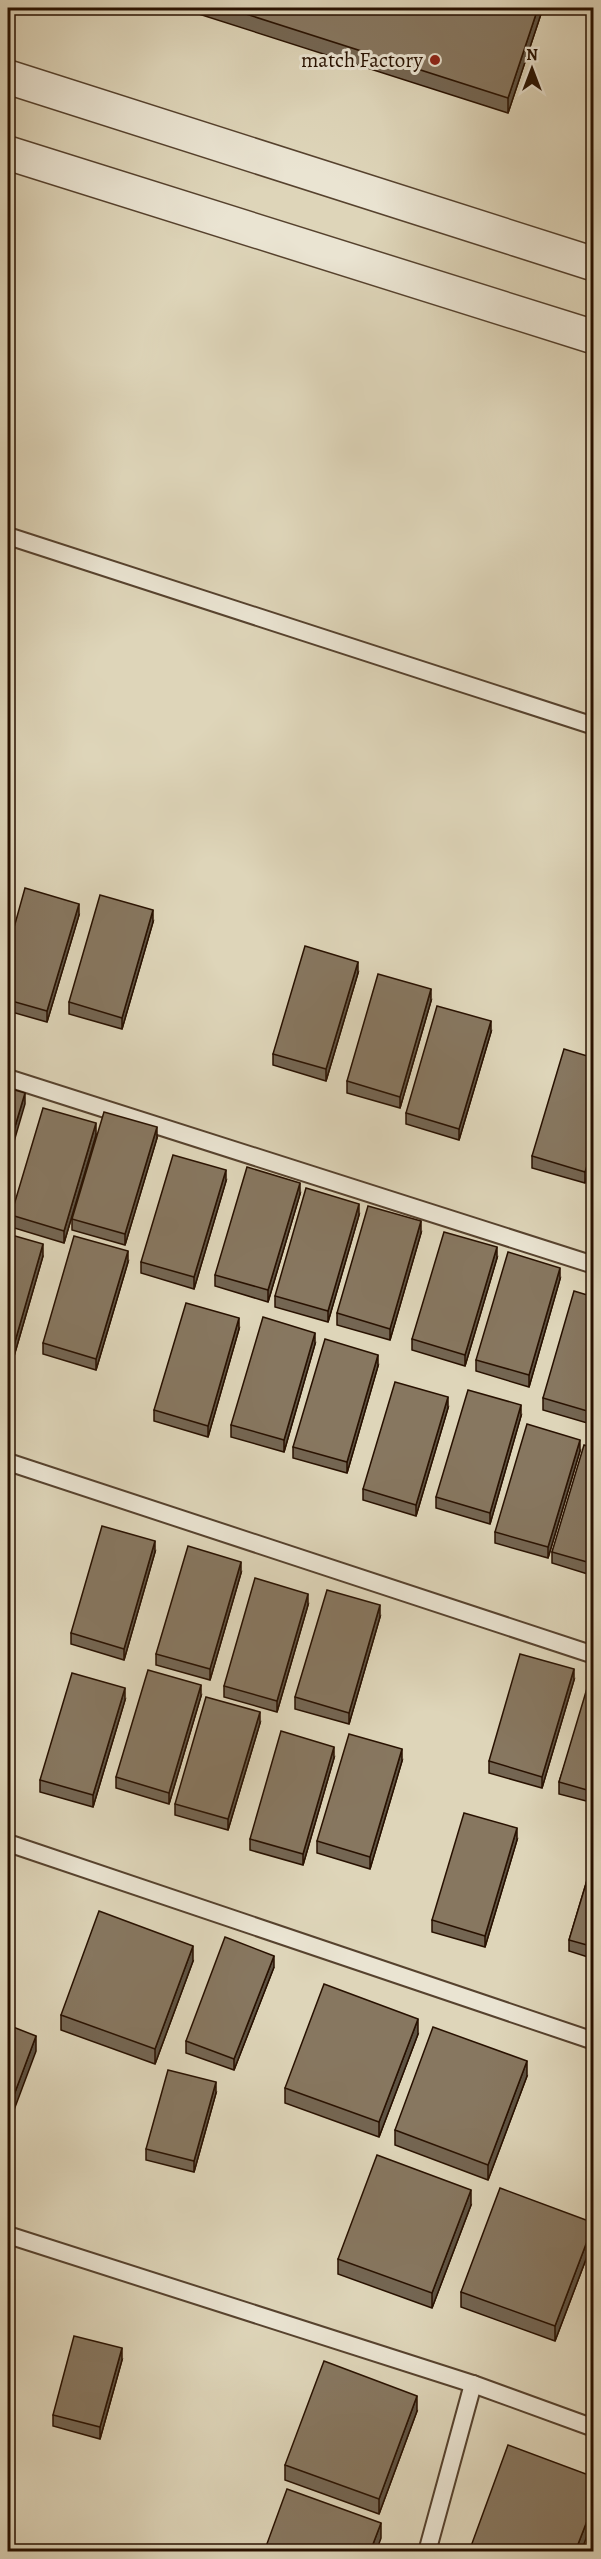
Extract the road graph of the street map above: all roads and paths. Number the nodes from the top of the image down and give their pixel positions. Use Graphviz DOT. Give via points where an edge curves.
graph roads {
  1 [pos="8,77"];
  2 [pos="8,153"];
  3 [pos="594,264"];
  4 [pos="594,337"];
  5 [pos="8,536"];
  6 [pos="594,726"];
  7 [pos="8,1078"];
  8 [pos="594,1265"];
  9 [pos="8,1462"];
  10 [pos="594,1655"];
  11 [pos="8,1843"];
  12 [pos="594,2041"];
  13 [pos="8,2235"];
  14 [pos="473,2384"];
  15 [pos="594,2428"];
  16 [pos="427,2552"];
  1 -- 3 [label="street"];
  2 -- 4 [label="street"];
  5 -- 6 [label="lane"];
  7 -- 8 [label="lane"];
  9 -- 10 [label="lane"];
  11 -- 12 [label="lane"];
  13 -- 14 [label="lane"];
  14 -- 15 [label="lane"];
  14 -- 16 [label="lane"];
}
